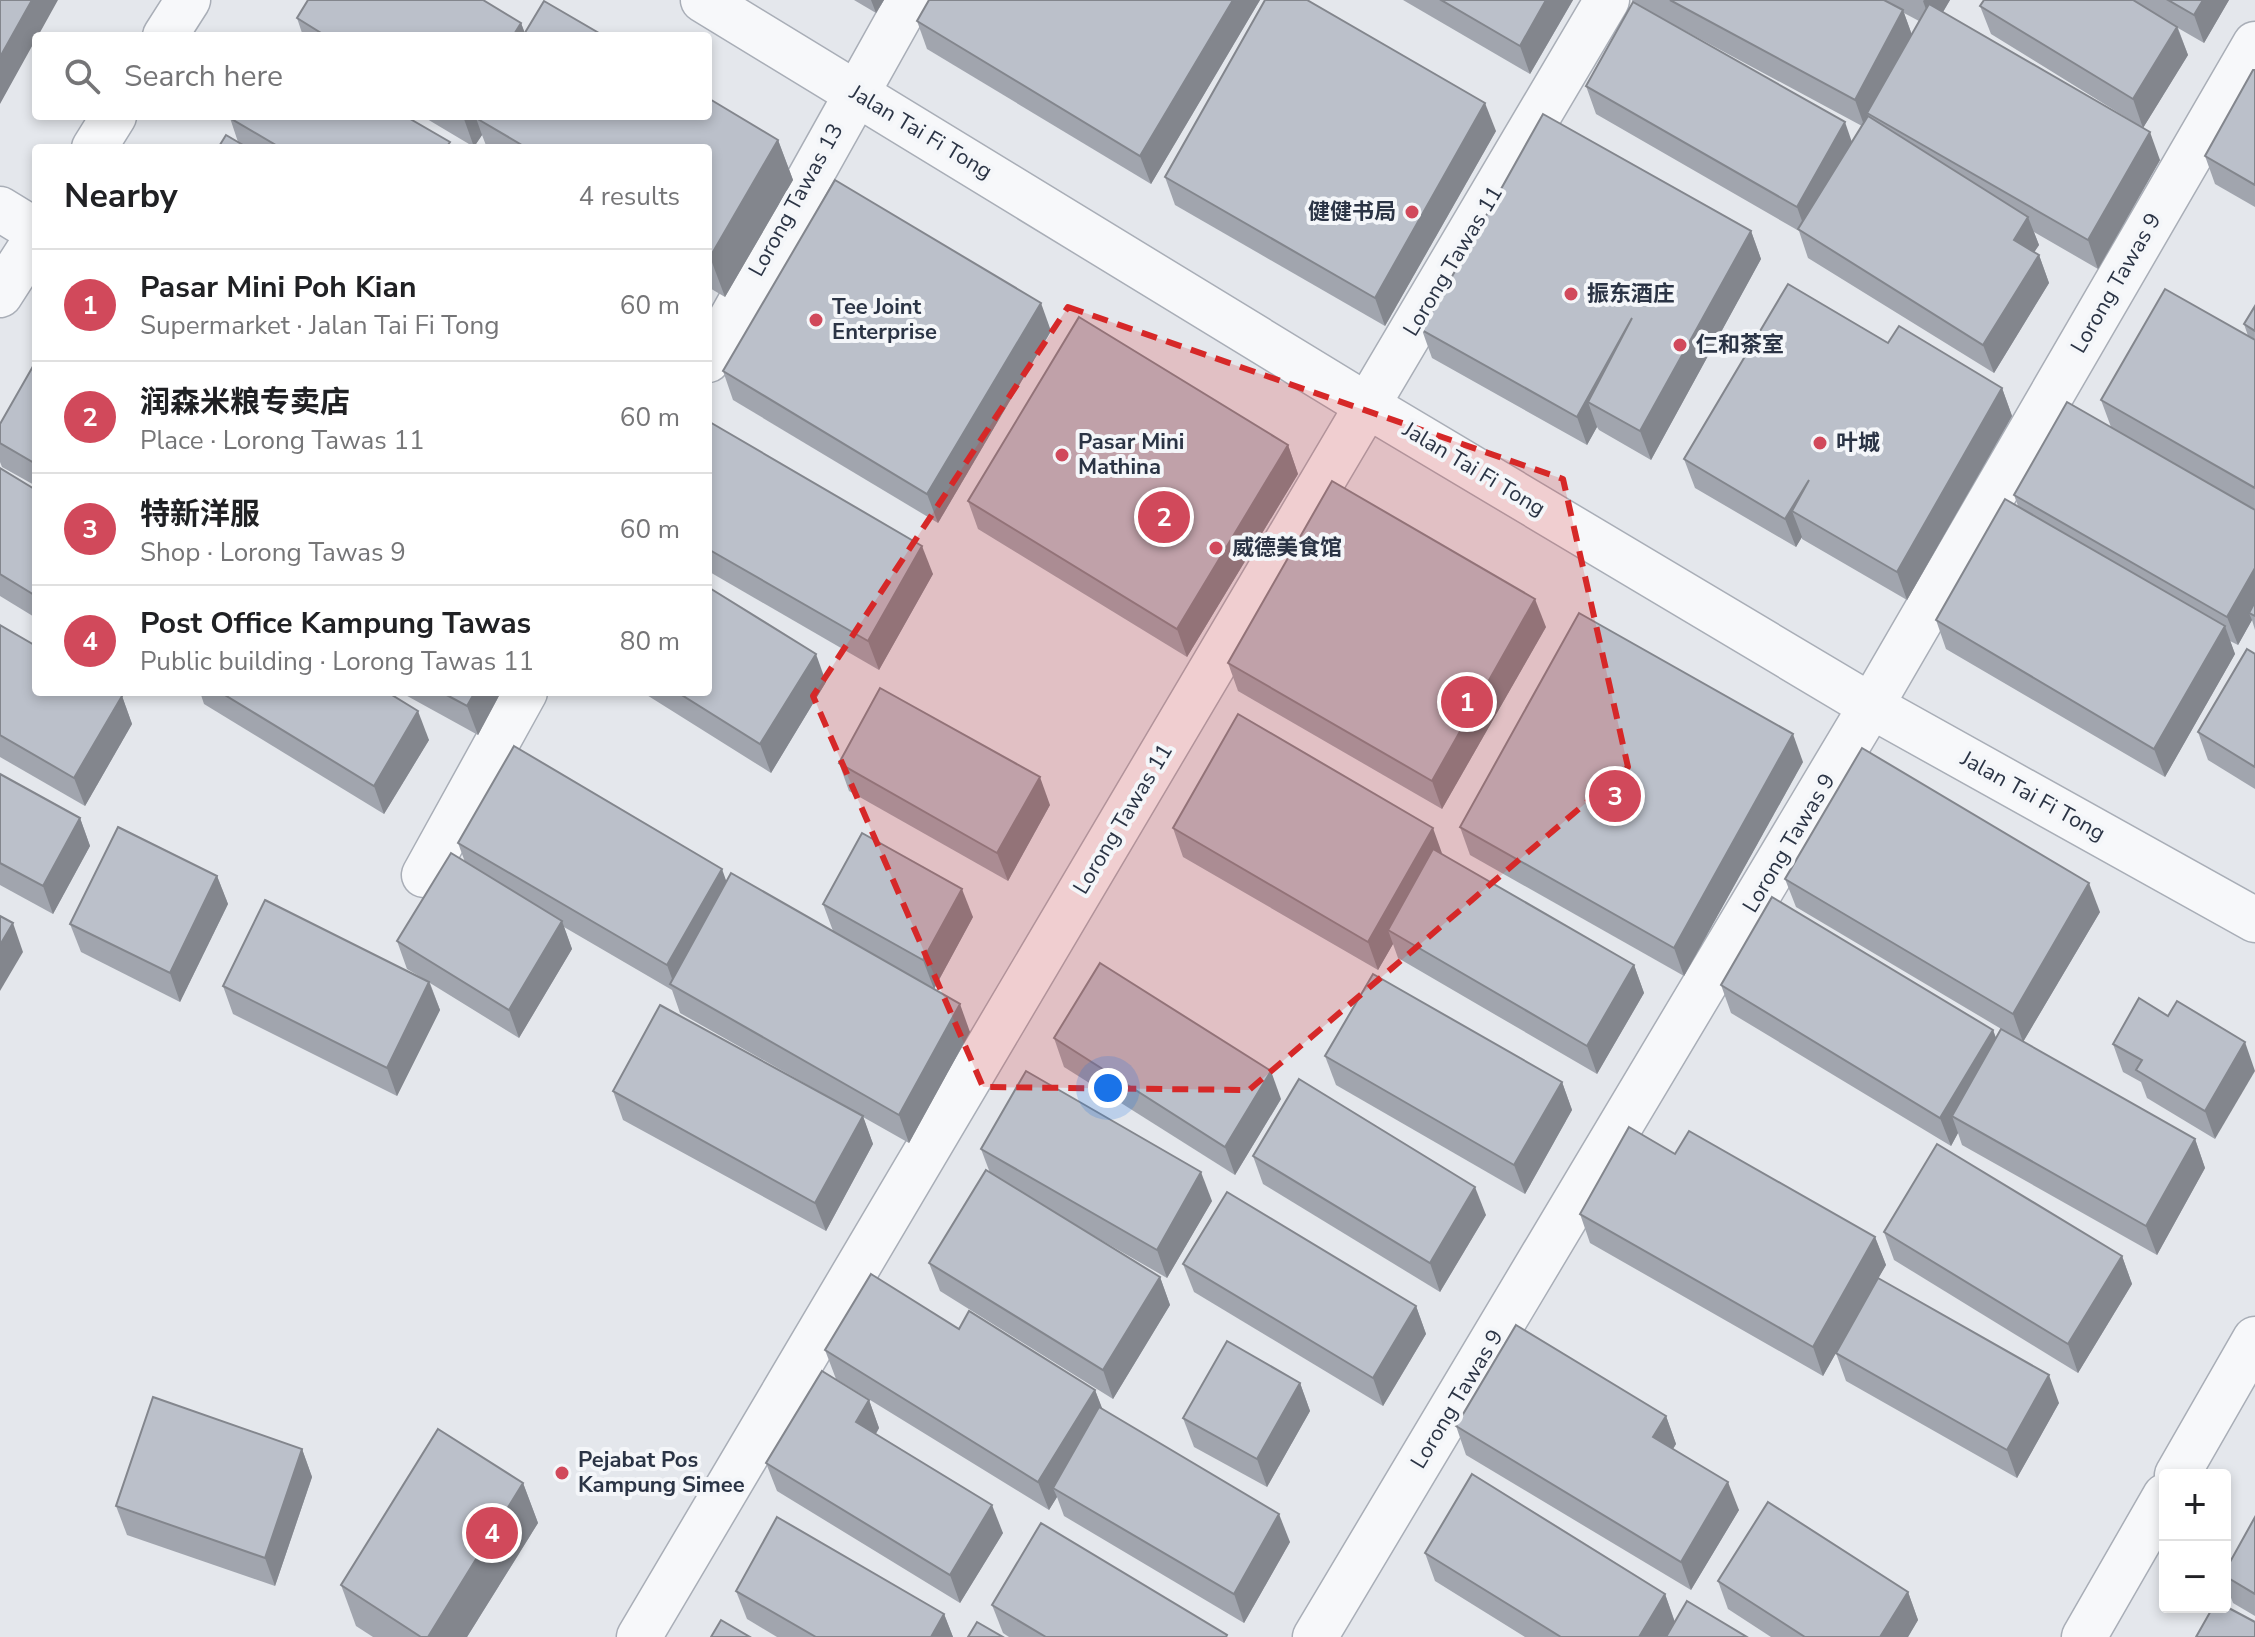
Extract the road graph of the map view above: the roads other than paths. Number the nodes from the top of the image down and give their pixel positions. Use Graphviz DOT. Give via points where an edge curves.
graph roads {
  1 [pos="188,0"];
  2 [pos="703,0"];
  3 [pos="909,0"];
  4 [pos="1607,0"];
  5 [pos="168,32"];
  6 [pos="2255,44"];
  7 [pos="856,92"];
  8 [pos="112,120"];
  9 [pos="96,144"];
  10 [pos="0,209"];
  11 [pos="32,229"];
  12 [pos="32,245"];
  13 [pos="0,295"];
  14 [pos="712,353"];
  15 [pos="1368,406"];
  16 [pos="523,696"];
  17 [pos="1871,706"];
  18 [pos="424,875"];
  19 [pos="2255,920"];
  20 [pos="2255,1339"];
  21 [pos="2180,1469"];
  22 [pos="2159,1506"];
  23 [pos="639,1637"];
  24 [pos="1315,1637"];
  25 [pos="2084,1637"];
  1 -- 5 [label="street"];
  2 -- 7 [label="street, Jalan Tai Fi Tong"];
  3 -- 7 [label="street, Lorong Tawas 13"];
  4 -- 15 [label="street, Lorong Tawas 11"];
  6 -- 17 [label="street, Lorong Tawas 9"];
  7 -- 14 [label="street, Lorong Tawas 13"];
  7 -- 15 [label="street, Jalan Tai Fi Tong"];
  8 -- 9 [label="street"];
  10 -- 11 [label="street"];
  12 -- 13 [label="street"];
  15 -- 17 [label="street, Jalan Tai Fi Tong"];
  15 -- 23 [label="street, Lorong Tawas 11"];
  16 -- 18 [label="street"];
  17 -- 19 [label="street, Jalan Tai Fi Tong"];
  17 -- 24 [label="street, Lorong Tawas 9"];
  20 -- 21 [label="street"];
  22 -- 25 [label="street"];
}
